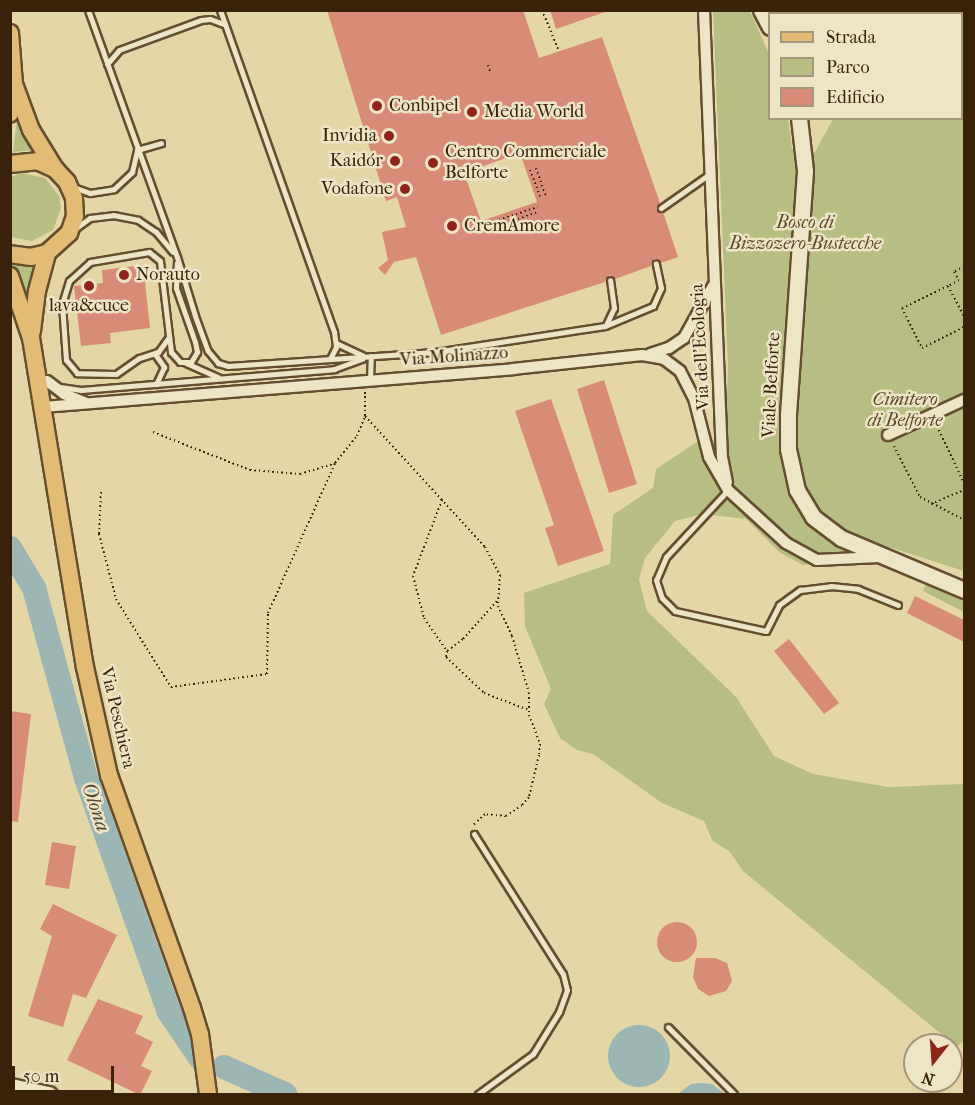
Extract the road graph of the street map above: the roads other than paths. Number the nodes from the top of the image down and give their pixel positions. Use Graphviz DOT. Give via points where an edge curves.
graph roads {
  1 [pos="88,10"];
  2 [pos="220,10"];
  3 [pos="704,10"];
  4 [pos="224,24"];
  5 [pos="10,33"];
  6 [pos="107,64"];
  7 [pos="14,84"];
  8 [pos="10,114"];
  9 [pos="800,120"];
  10 [pos="161,143"];
  11 [pos="137,150"];
  12 [pos="10,164"];
  13 [pos="55,169"];
  14 [pos="712,172"];
  15 [pos="68,182"];
  16 [pos="661,208"];
  17 [pos="69,233"];
  18 [pos="47,253"];
  19 [pos="10,254"];
  20 [pos="177,257"];
  21 [pos="656,264"];
  22 [pos="10,276"];
  23 [pos="610,280"];
  24 [pos="714,283"];
  25 [pos="605,326"];
  26 [pos="169,337"];
  27 [pos="31,338"];
  28 [pos="336,344"];
  29 [pos="155,354"];
  30 [pos="642,355"];
  31 [pos="369,356"];
  32 [pos="330,359"];
  33 [pos="186,363"];
  34 [pos="42,375"];
  35 [pos="229,378"];
  36 [pos="367,380"];
  37 [pos="156,384"];
  38 [pos="964,400"];
  39 [pos="97,403"];
  40 [pos="43,407"];
  41 [pos="888,435"];
  42 [pos="728,490"];
  43 [pos="894,560"];
  44 [pos="964,590"];
  45 [pos="898,606"];
  46 [pos="474,834"];
  47 [pos="668,1027"];
  48 [pos="10,1086"];
  49 [pos="49,1095"];
  50 [pos="208,1095"];
  51 [pos="478,1095"];
  52 [pos="734,1095"];
  1 -- 6 [label="lane"];
  2 -- 4 [label="lane"];
  3 -- 14 [label="street, Via dell'Ecologia"];
  4 -- 6 [label="lane" via="201,20 119,50"];
  4 -- 28 [label="lane"];
  5 -- 7 [label="main road"];
  6 -- 11 [label="lane"];
  7 -- 8 [label="main road"];
  7 -- 13 [label="main road" via="31,130"];
  9 -- 43 [label="main road, Viale Belforte" via="805,171 788,414 792,471 813,517 842,538"];
  10 -- 11 [label="lane"];
  11 -- 15 [label="lane" via="132,172 114,189 90,193"];
  11 -- 20 [label="lane"];
  12 -- 13 [label="main road" via="37,161"];
  13 -- 15 [label="main road"];
  14 -- 16 [label="lane"];
  14 -- 24 [label="street, Via dell'Ecologia"];
  15 -- 17 [label="main road" via="75,198 75,216"];
  17 -- 18 [label="main road"];
  17 -- 20 [label="lane" via="90,219 138,220 156,232"];
  18 -- 19 [label="main road" via="31,257"];
  18 -- 27 [label="main road, Via Peschiera" via="36,291"];
  20 -- 32 [label="lane" via="208,351 218,363 228,366"];
  20 -- 33 [label="lane" via="176,288 197,352"];
  21 -- 25 [label="lane" via="661,288 653,306"];
  22 -- 27 [label="main road, Via Peschiera"];
  23 -- 25 [label="lane" via="614,308"];
  24 -- 30 [label="street" via="684,338 669,348"];
  24 -- 42 [label="street, Via dell'Ecologia"];
  25 -- 31 [label="lane" via="460,349"];
  26 -- 29 [label="lane"];
  26 -- 29 [label="lane" via="160,261 156,255 142,251 97,259 78,271 66,288 62,304 69,368 82,375 111,375 145,355"];
  26 -- 33 [label="lane" via="171,352"];
  27 -- 34 [label="main road, Via Peschiera"];
  28 -- 31 [label="lane"];
  28 -- 32 [label="lane"];
  29 -- 37 [label="lane" via="164,367"];
  30 -- 36 [label="street, Via Molinazzo"];
  30 -- 42 [label="street, Via Molinazzo" via="664,359 680,371 694,398 709,458"];
  31 -- 32 [label="lane"];
  31 -- 35 [label="lane" via="343,368"];
  31 -- 36 [label="lane"];
  33 -- 35 [label="lane" via="211,375"];
  34 -- 37 [label="lane" via="81,390"];
  34 -- 39 [label="street, Via Molinazzo" via="79,401"];
  34 -- 40 [label="main road, Via Peschiera"];
  35 -- 37 [label="lane"];
  36 -- 39 [label="street, Via Molinazzo"];
  38 -- 41 [label="street"];
  39 -- 40 [label="street, Via Molinazzo"];
  40 -- 50 [label="main road, Via Peschiera" via="85,667 108,775 192,1008 200,1034"];
  42 -- 43 [label="street" via="803,554 817,560 870,555"];
  42 -- 45 [label="lane" via="666,557 656,580 662,598 675,611 766,631 779,605 800,590 831,586 858,589"];
  43 -- 44 [label="main road, Viale Belforte"];
  46 -- 51 [label="lane" via="563,974 567,990 534,1054"];
  47 -- 52 [label="lane"];
  48 -- 49 [label="main road"];
}
